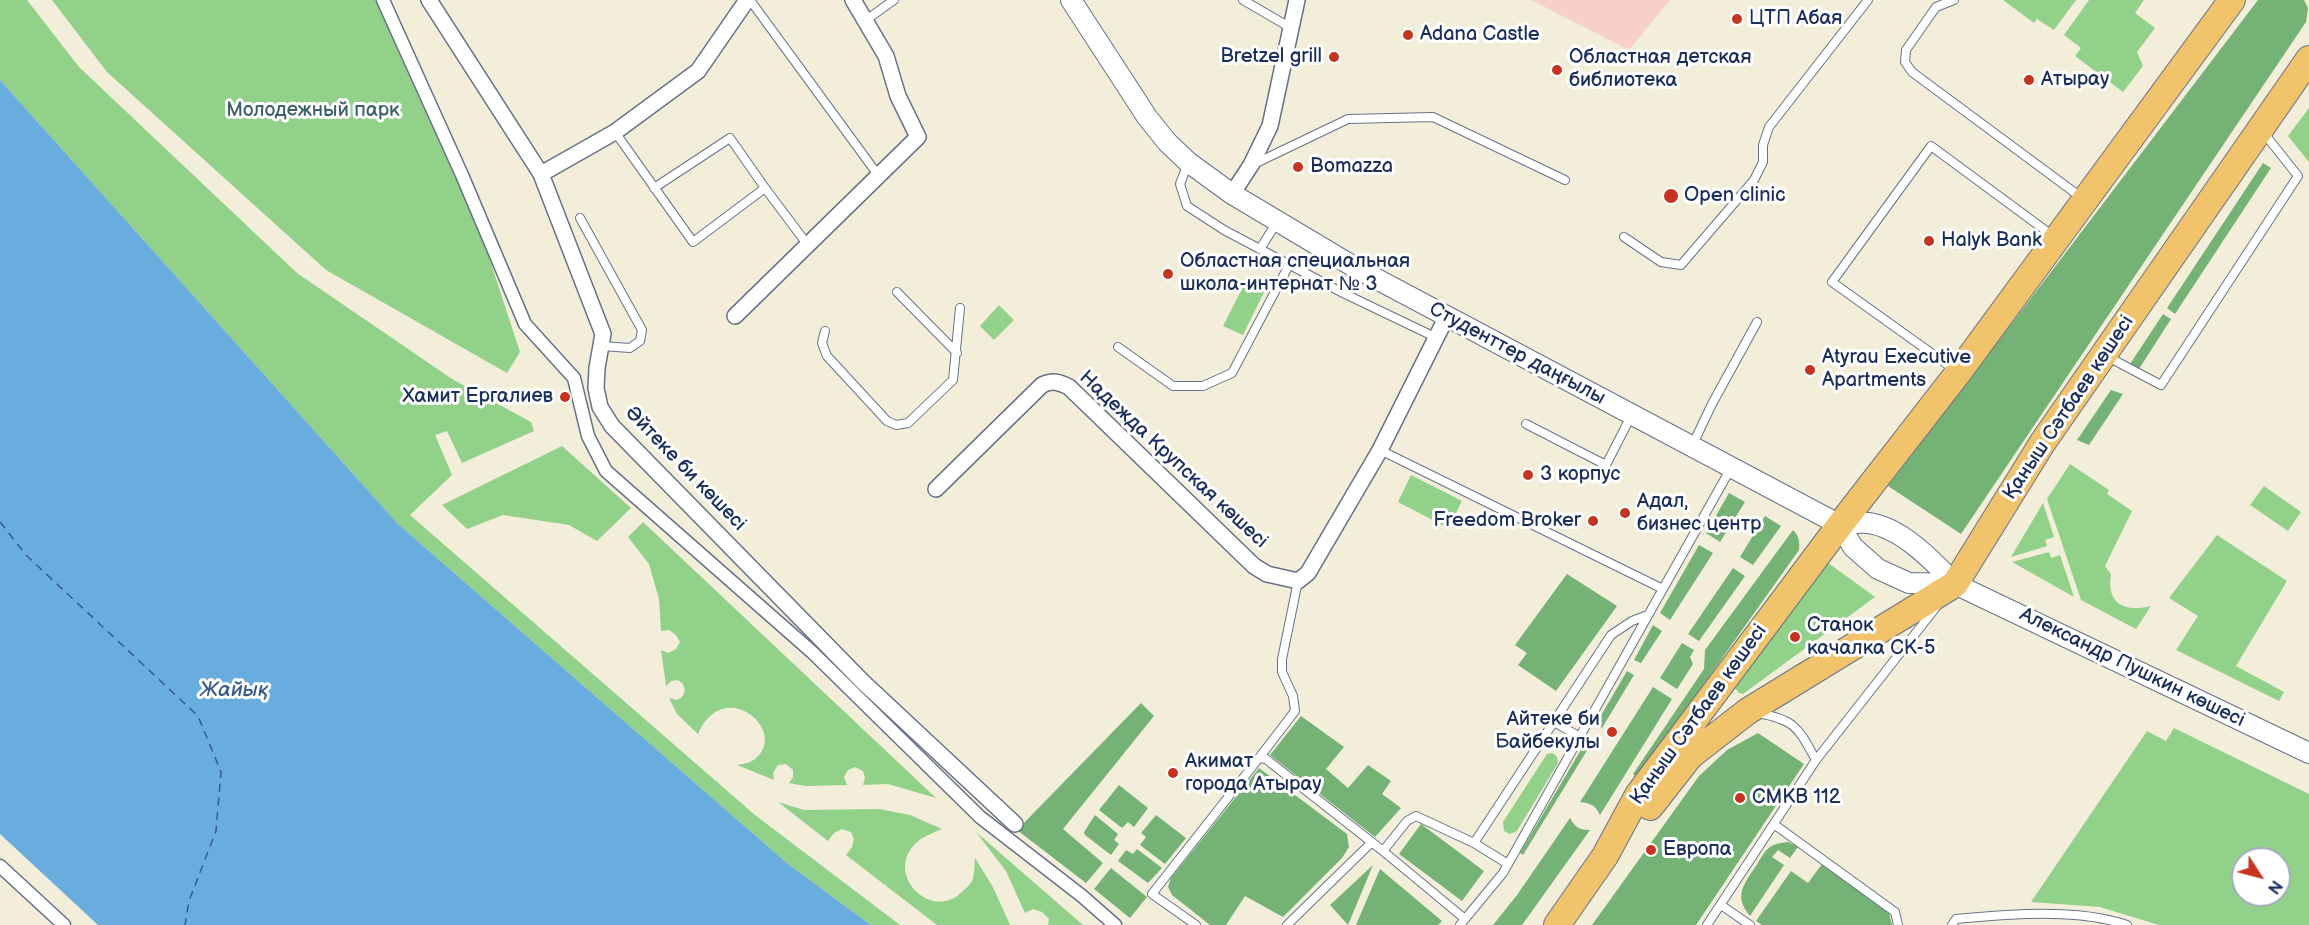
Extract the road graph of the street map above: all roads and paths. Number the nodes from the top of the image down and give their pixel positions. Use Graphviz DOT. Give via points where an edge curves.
graph roads {
  1 [pos="383,0"];
  2 [pos="429,0"];
  3 [pos="748,0"];
  4 [pos="853,0"];
  5 [pos="894,0"];
  6 [pos="1071,0"];
  7 [pos="1243,0"];
  8 [pos="1297,0"];
  9 [pos="1868,0"];
  10 [pos="1954,0"];
  11 [pos="2232,0"];
  12 [pos="866,20"];
  13 [pos="1292,29"];
  14 [pos="2309,59"];
  15 [pos="2260,129"];
  16 [pos="615,132"];
  17 [pos="1188,162"];
  18 [pos="1251,165"];
  19 [pos="541,174"];
  20 [pos="878,175"];
  21 [pos="1565,180"];
  22 [pos="654,188"];
  23 [pos="765,188"];
  24 [pos="1232,194"];
  25 [pos="2084,200"];
  26 [pos="580,218"];
  27 [pos="1277,222"];
  28 [pos="1624,237"];
  29 [pos="2056,239"];
  30 [pos="807,244"];
  31 [pos="1260,249"];
  32 [pos="1289,265"];
  33 [pos="1356,268"];
  34 [pos="897,292"];
  35 [pos="1343,293"];
  36 [pos="960,308"];
  37 [pos="735,316"];
  38 [pos="1446,316"];
  39 [pos="1758,322"];
  40 [pos="825,331"];
  41 [pos="1437,338"];
  42 [pos="602,346"];
  43 [pos="1118,347"];
  44 [pos="957,353"];
  45 [pos="2104,355"];
  46 [pos="1958,373"];
  47 [pos="1632,415"];
  48 [pos="1526,424"];
  49 [pos="1692,447"];
  50 [pos="1380,450"];
  51 [pos="1731,468"];
  52 [pos="936,489"];
  53 [pos="1840,525"];
  54 [pos="1298,581"];
  55 [pos="1955,584"];
  56 [pos="1663,590"];
  57 [pos="1648,615"];
  58 [pos="1748,711"];
  59 [pos="1554,722"];
  60 [pos="1580,737"];
  61 [pos="2309,753"];
  62 [pos="1259,758"];
  63 [pos="1816,760"];
  64 [pos="1015,824"];
  65 [pos="1775,825"];
  66 [pos="1372,843"];
  67 [pos="1474,843"];
  68 [pos="1383,851"];
  69 [pos="1605,856"];
  70 [pos="1508,864"];
  71 [pos="0,866"];
  72 [pos="1721,905"];
  73 [pos="1463,922"];
  74 [pos="64,925"];
  75 [pos="1115,925"];
  76 [pos="1196,925"];
  77 [pos="1287,925"];
  78 [pos="1557,925"];
  79 [pos="1707,925"];
  80 [pos="1750,925"];
  81 [pos="1898,925"];
  82 [pos="1952,925"];
  83 [pos="2127,925"];
  1 -- 75 [label="street" via="525,324 574,378 588,436 606,471 812,652 980,817"];
  2 -- 19 [label="street, Әйтеке би көшесі"];
  3 -- 16 [label="street" via="698,71"];
  3 -- 20 [label="lane"];
  4 -- 12 [label="street"];
  5 -- 12 [label="lane"];
  6 -- 17 [label="street, Студенттер даңғылы" via="1147,117"];
  7 -- 13 [label="lane"];
  8 -- 13 [label="street"];
  9 -- 28 [label="lane" via="1769,127 1763,162 1754,180 1682,266 1661,262"];
  10 -- 25 [label="lane" via="1936,7 1906,50 1908,67"];
  11 -- 25 [label="main road, Қаныш Сәтбаев көшесі"];
  12 -- 20 [label="street" via="886,56 898,96 918,137"];
  13 -- 18 [label="street" via="1270,126"];
  14 -- 15 [label="main road, Қаныш Сәтбаев көшесі"];
  15 -- 45 [label="main road, Қаныш Сәтбаев көшесі"];
  15 -- 45 [label="lane" via="2298,176 2161,385"];
  16 -- 19 [label="street"];
  16 -- 22 [label="lane"];
  17 -- 24 [label="street, Студенттер даңғылы"];
  17 -- 31 [label="lane" via="1180,184 1187,206"];
  18 -- 21 [label="lane" via="1348,119 1433,117"];
  18 -- 24 [label="street"];
  19 -- 42 [label="street, Әйтеке би көшесі" via="603,334"];
  20 -- 30 [label="street"];
  22 -- 23 [label="lane" via="730,138"];
  22 -- 23 [label="lane" via="693,242"];
  23 -- 30 [label="lane"];
  24 -- 27 [label="street, Студенттер даңғылы"];
  25 -- 29 [label="main road, Қаныш Сәтбаев көшесі"];
  26 -- 42 [label="lane" via="642,330 640,341 630,348"];
  27 -- 31 [label="lane"];
  27 -- 33 [label="street, Студенттер даңғылы"];
  29 -- 46 [label="main road, Қаныш Сәтбаев көшесі"];
  29 -- 46 [label="lane" via="1931,146 1832,282"];
  30 -- 37 [label="street"];
  31 -- 32 [label="lane"];
  32 -- 35 [label="lane"];
  32 -- 43 [label="lane" via="1232,373 1203,386 1173,386"];
  33 -- 35 [label="lane"];
  33 -- 38 [label="street, Студенттер даңғылы"];
  34 -- 44 [label="lane"];
  35 -- 41 [label="lane"];
  36 -- 44 [label="lane"];
  38 -- 41 [label="street"];
  38 -- 47 [label="street, Студенттер даңғылы"];
  39 -- 49 [label="lane"];
  40 -- 44 [label="lane" via="822,343 827,356 887,421 896,425 908,423 953,380"];
  41 -- 50 [label="street"];
  42 -- 64 [label="street, Әйтеке би көшесі" via="596,388 600,407 612,426 863,682"];
  45 -- 55 [label="main road, Қаныш Сәтбаев көшесі" via="2043,442"];
  46 -- 53 [label="main road, Қаныш Сәтбаев көшесі"];
  47 -- 48 [label="lane" via="1606,465"];
  47 -- 49 [label="street, Студенттер даңғылы"];
  49 -- 51 [label="street, Студенттер даңғылы"];
  50 -- 54 [label="street" via="1308,573"];
  50 -- 56 [label="lane"];
  51 -- 53 [label="street, Студенттер даңғылы"];
  51 -- 56 [label="lane"];
  52 -- 54 [label="street, Надежда Крупская көшесі" via="1042,385 1060,382 1254,566 1267,574"];
  53 -- 55 [label="street" via="1869,524 1899,535"];
  53 -- 55 [label="street" via="1853,547 1878,569 1909,583"];
  53 -- 69 [label="main road, Қаныш Сәтбаев көшесі" via="1638,795"];
  54 -- 62 [label="lane" via="1282,659 1282,672 1295,711"];
  55 -- 58 [label="main road, Қаныш Сәтбаев көшесі"];
  55 -- 61 [label="street, Александр Пушкин көшесі"];
  55 -- 63 [label="lane"];
  56 -- 57 [label="lane"];
  57 -- 59 [label="lane" via="1611,635"];
  57 -- 60 [label="lane"];
  58 -- 63 [label="lane" via="1780,717 1792,724"];
  58 -- 69 [label="main road, Қаныш Сәтбаев көшесі" via="1690,756 1645,814"];
  59 -- 60 [label="lane"];
  59 -- 67 [label="lane"];
  60 -- 70 [label="lane"];
  62 -- 66 [label="lane" via="1266,759"];
  62 -- 76 [label="lane" via="1152,894"];
  63 -- 65 [label="lane"];
  65 -- 72 [label="lane"];
  65 -- 81 [label="lane" via="1895,912"];
  66 -- 68 [label="lane"];
  66 -- 77 [label="lane"];
  67 -- 68 [label="lane" via="1416,816 1407,821"];
  67 -- 70 [label="lane"];
  68 -- 73 [label="lane"];
  69 -- 78 [label="main road"];
  70 -- 73 [label="lane"];
  71 -- 74 [label="street"];
  72 -- 79 [label="lane"];
  72 -- 80 [label="lane"];
  82 -- 83 [label="lane" via="1956,919 2021,913 2077,916"];
}
